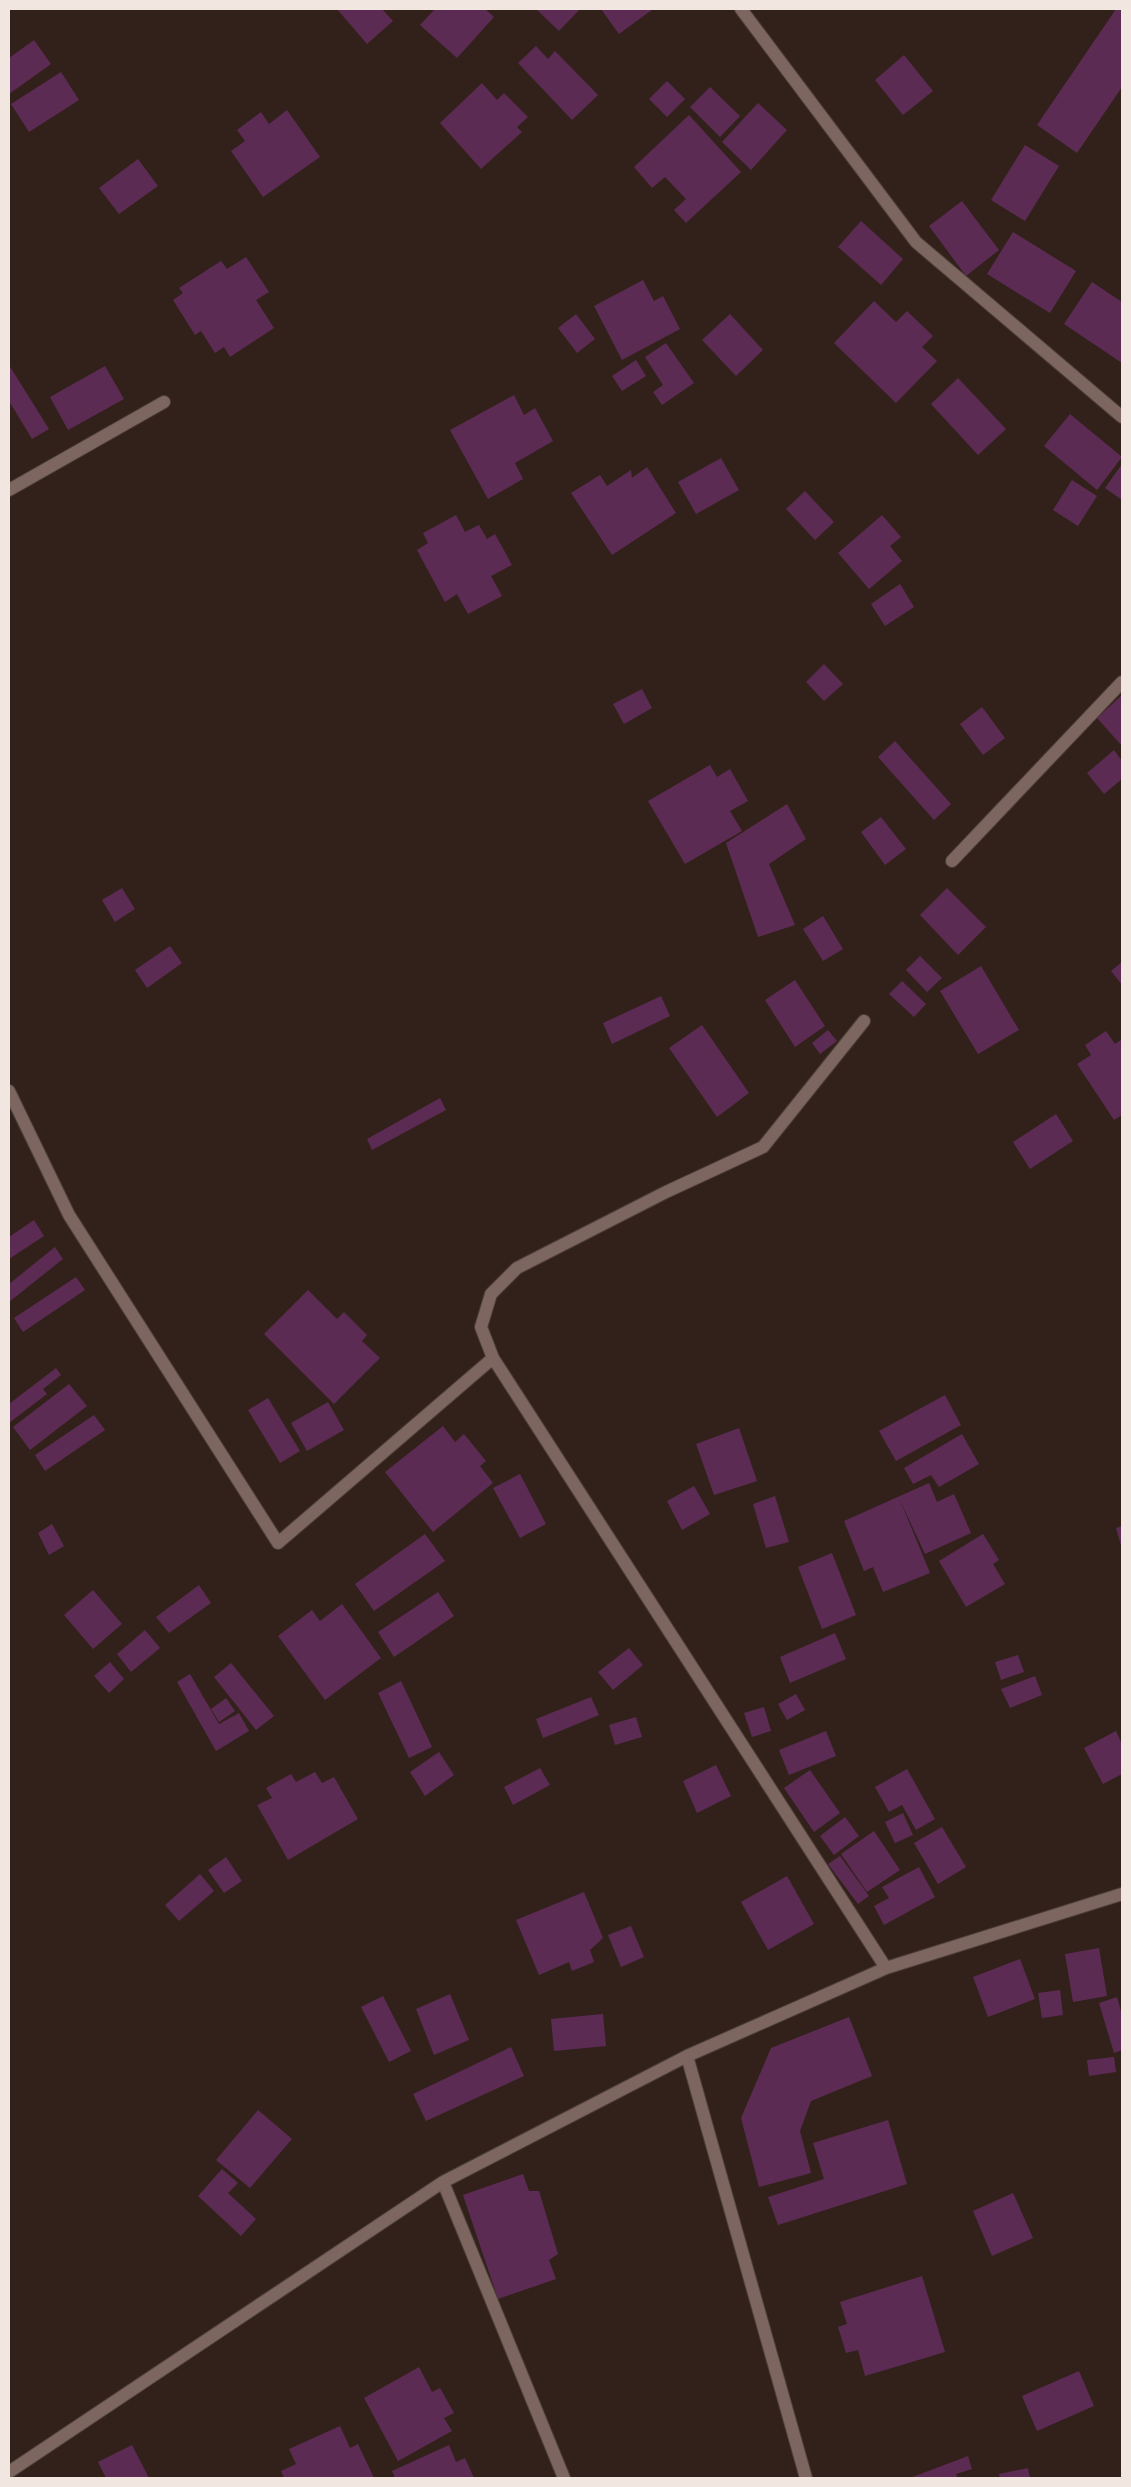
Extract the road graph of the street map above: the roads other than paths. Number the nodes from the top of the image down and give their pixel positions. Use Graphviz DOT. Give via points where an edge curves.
graph roads {
  1 [pos="741,9"];
  2 [pos="164,402"];
  3 [pos="1122,417"];
  4 [pos="9,490"];
  5 [pos="1122,682"];
  6 [pos="952,861"];
  7 [pos="864,1021"];
  8 [pos="9,1091"];
  9 [pos="493,1358"];
  10 [pos="1122,1894"];
  11 [pos="886,1968"];
  12 [pos="687,2056"];
  13 [pos="443,2182"];
  14 [pos="9,2472"];
  15 [pos="564,2478"];
  16 [pos="806,2478"];
  1 -- 3 [label="street" via="916,242"];
  2 -- 4 [label="street"];
  5 -- 6 [label="street"];
  7 -- 9 [label="street" via="764,1147 666,1192 517,1268 491,1294 481,1327"];
  8 -- 9 [label="street" via="69,1214 278,1544"];
  9 -- 11 [label="street"];
  10 -- 11 [label="street"];
  11 -- 12 [label="street"];
  12 -- 13 [label="street"];
  12 -- 16 [label="street"];
  13 -- 14 [label="street"];
  13 -- 15 [label="street"];
}
